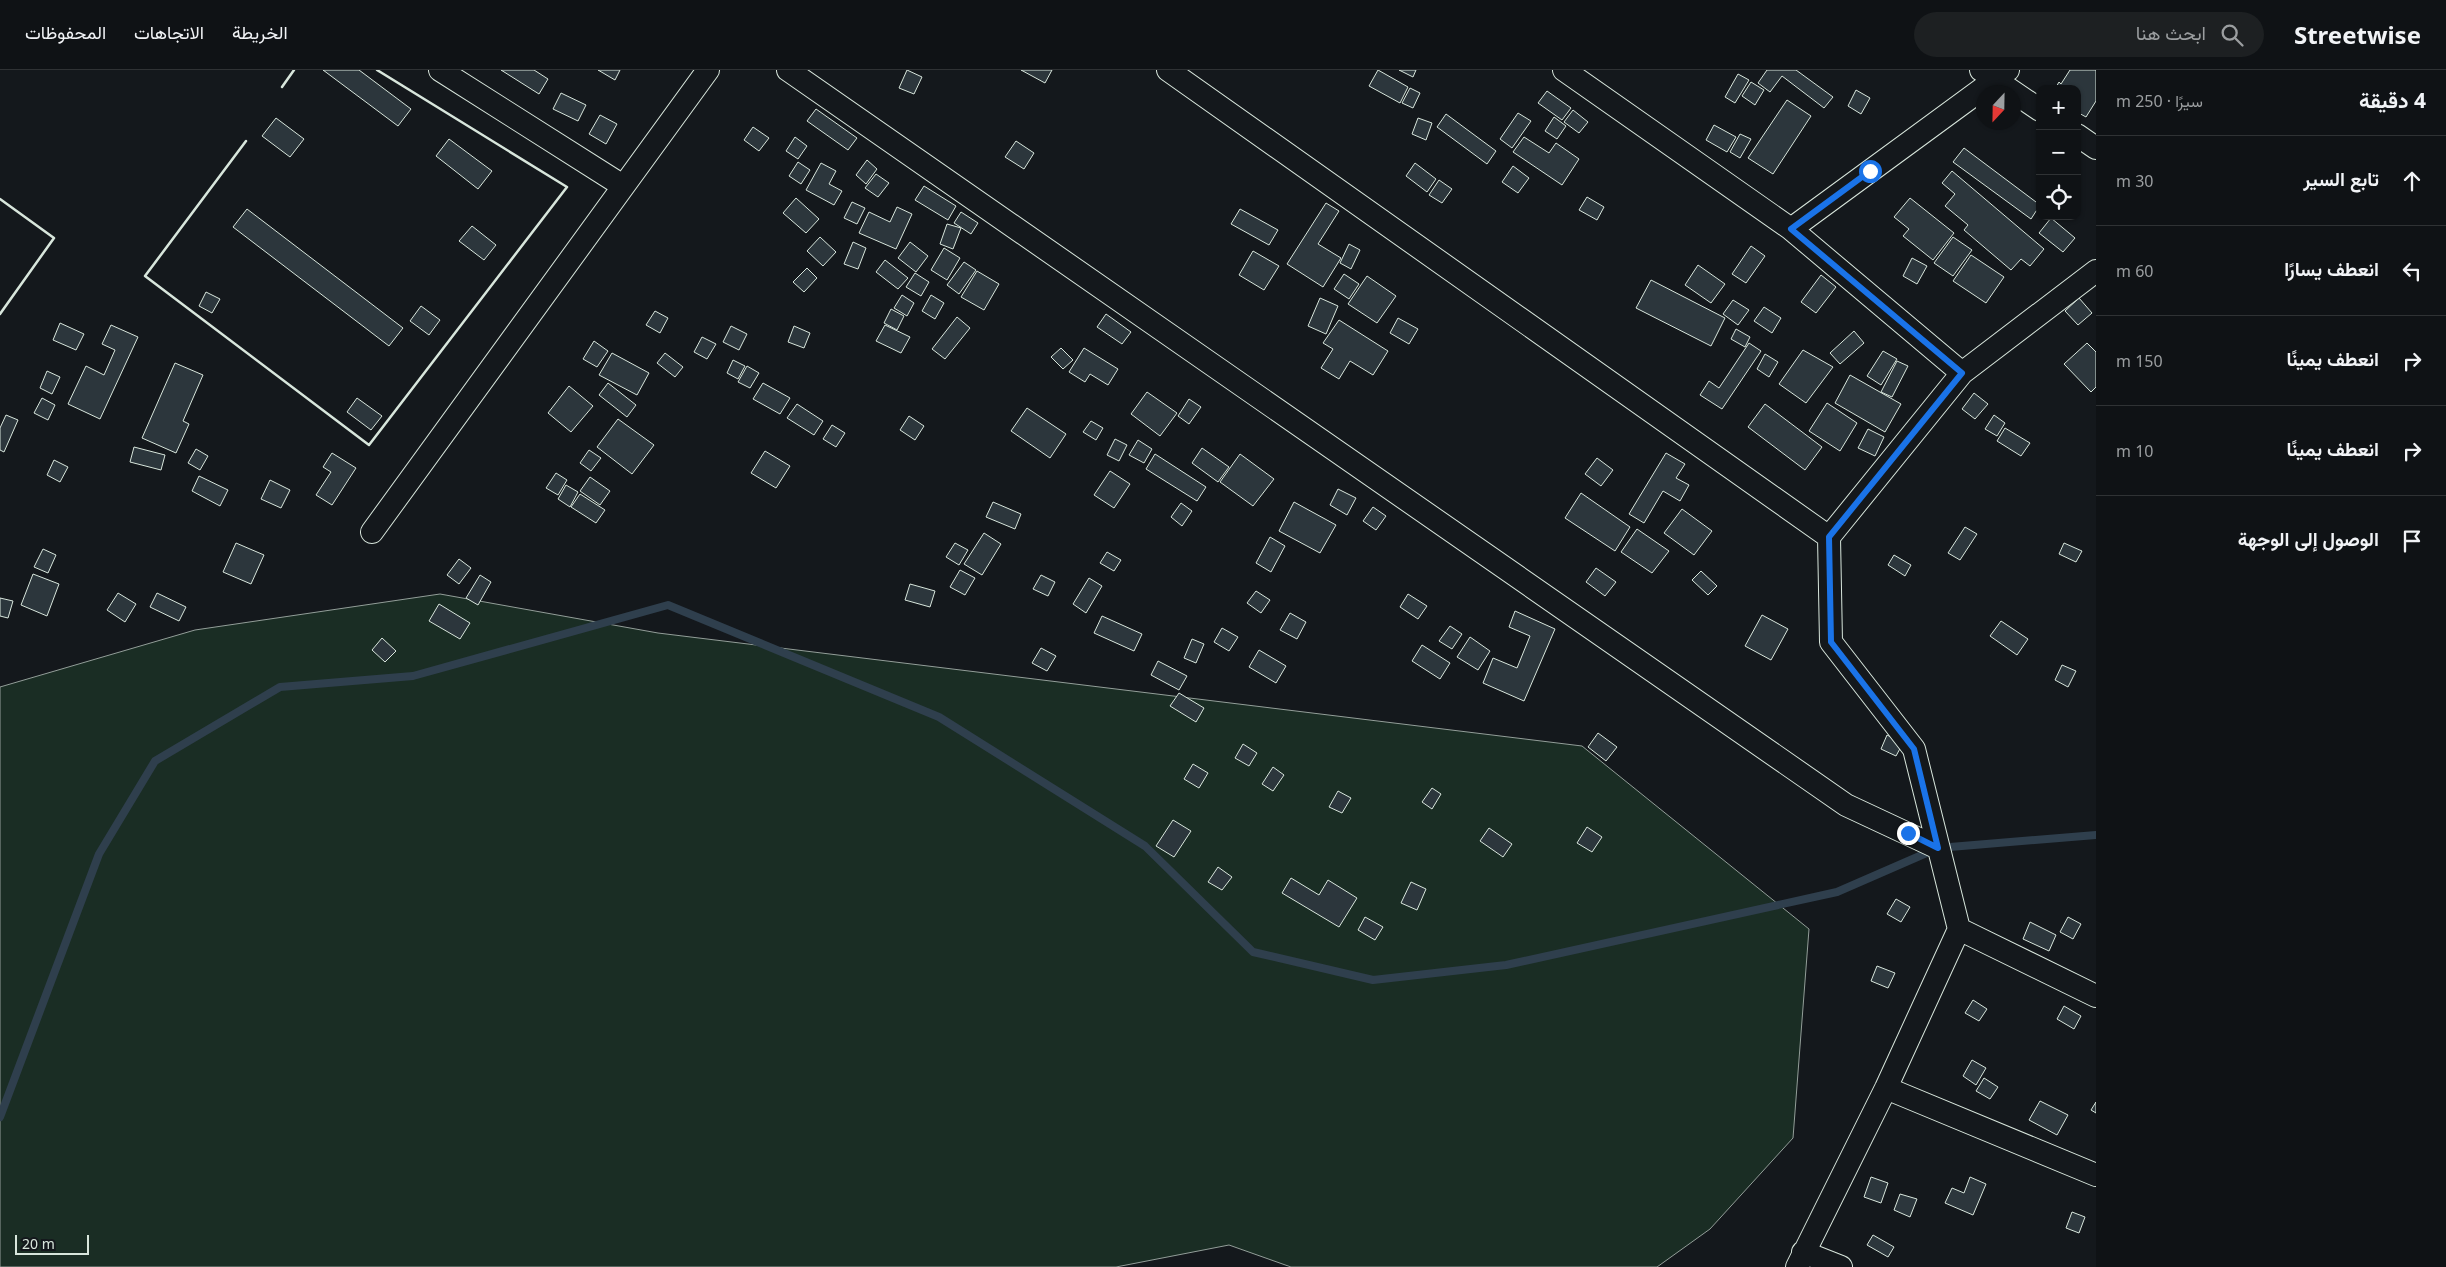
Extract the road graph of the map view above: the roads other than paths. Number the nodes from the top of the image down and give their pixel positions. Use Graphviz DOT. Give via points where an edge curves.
graph roads {
  1 [pos="440,70"];
  2 [pos="708,70"];
  3 [pos="788,70"];
  4 [pos="1168,70"];
  5 [pos="1564,70"];
  6 [pos="1995,73"];
  7 [pos="2036,107"];
  8 [pos="2081,138"];
  9 [pos="2096,148"];
  10 [pos="623,186"];
  11 [pos="1791,229"];
  12 [pos="2096,271"];
  13 [pos="1962,373"];
  14 [pos="372,532"];
  15 [pos="1829,537"];
  16 [pos="1938,848"];
  17 [pos="1959,929"];
  18 [pos="2096,996"];
  19 [pos="1886,1088"];
  20 [pos="2096,1175"];
  21 [pos="1800,1260"];
  22 [pos="1841,1267"];
  1 -- 10 [label="street"];
  2 -- 10 [label="street"];
  3 -- 16 [label="street" via="1846,804"];
  4 -- 15 [label="street"];
  5 -- 11 [label="street"];
  6 -- 7 [label="street"];
  6 -- 11 [label="street"];
  8 -- 9 [label="street"];
  10 -- 14 [label="street"];
  11 -- 13 [label="street"];
  12 -- 13 [label="street"];
  13 -- 15 [label="street"];
  15 -- 16 [label="street" via="1831,642 1914,749"];
  16 -- 17 [label="street"];
  17 -- 18 [label="street"];
  17 -- 19 [label="street"];
  19 -- 20 [label="street"];
  19 -- 21 [label="street"];
  21 -- 22 [label="street"];
}
